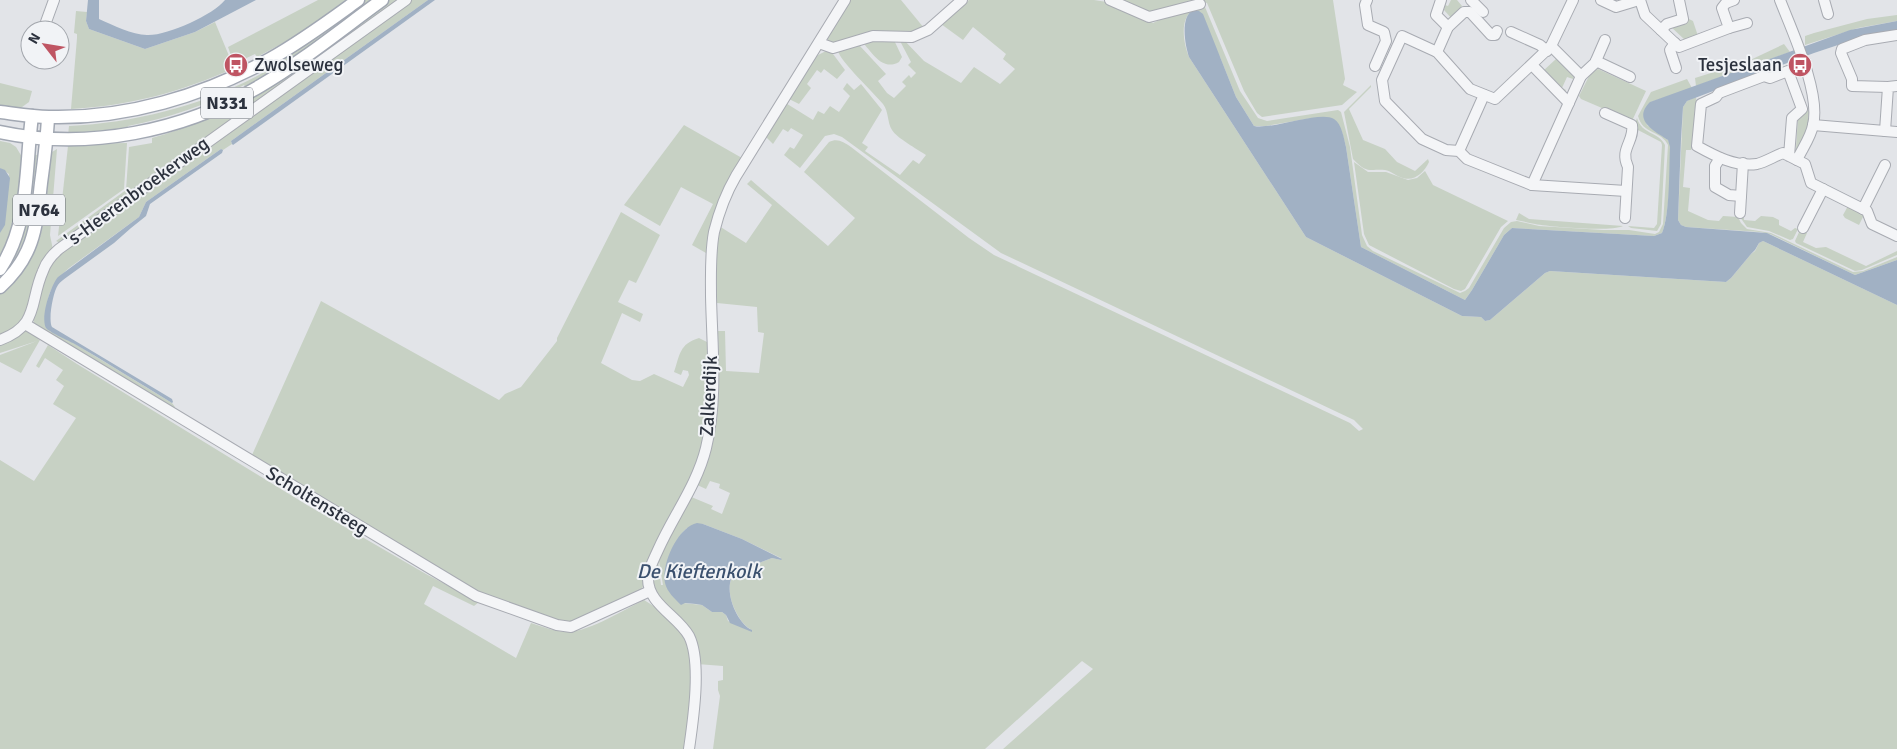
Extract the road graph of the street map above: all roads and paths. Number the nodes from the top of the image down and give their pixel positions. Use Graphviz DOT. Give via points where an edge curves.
graph roads {
  1 [pos="54,0"];
  2 [pos="358,0"];
  3 [pos="382,0"];
  4 [pos="406,0"];
  5 [pos="845,0"];
  6 [pos="962,0"];
  7 [pos="1110,0"];
  8 [pos="1367,0"];
  9 [pos="1441,0"];
  10 [pos="1472,0"];
  11 [pos="1573,0"];
  12 [pos="1601,0"];
  13 [pos="1639,0"];
  14 [pos="1679,0"];
  15 [pos="1734,0"];
  16 [pos="1780,0"];
  17 [pos="1824,0"];
  18 [pos="1200,4"];
  19 [pos="1483,12"];
  20 [pos="1828,14"];
  21 [pos="47,20"];
  22 [pos="1747,23"];
  23 [pos="1448,28"];
  24 [pos="1729,28"];
  25 [pos="1661,30"];
  26 [pos="1496,31"];
  27 [pos="1511,32"];
  28 [pos="1897,35"];
  29 [pos="1605,40"];
  30 [pos="819,43"];
  31 [pos="1677,45"];
  32 [pos="1549,48"];
  33 [pos="1436,52"];
  34 [pos="1596,60"];
  35 [pos="1532,64"];
  36 [pos="1375,66"];
  37 [pos="1676,68"];
  38 [pos="1581,76"];
  39 [pos="1630,77"];
  40 [pos="1893,87"];
  41 [pos="1484,95"];
  42 [pos="1569,103"];
  43 [pos="0,112"];
  44 [pos="1605,113"];
  45 [pos="32,116"];
  46 [pos="48,118"];
  47 [pos="1813,125"];
  48 [pos="1885,131"];
  49 [pos="0,132"];
  50 [pos="1897,132"];
  51 [pos="30,136"];
  52 [pos="47,138"];
  53 [pos="1459,151"];
  54 [pos="1720,158"];
  55 [pos="1793,158"];
  56 [pos="1743,163"];
  57 [pos="1884,165"];
  58 [pos="1532,185"];
  59 [pos="1823,189"];
  60 [pos="1626,191"];
  61 [pos="1741,196"];
  62 [pos="1863,209"];
  63 [pos="1740,213"];
  64 [pos="1625,218"];
  65 [pos="1803,228"];
  66 [pos="1897,236"];
  67 [pos="0,269"];
  68 [pos="0,287"];
  69 [pos="25,324"];
  70 [pos="0,340"];
  71 [pos="650,591"];
  72 [pos="689,749"];
  1 -- 21 [label="street"];
  2 -- 46 [label="main road, N331" via="272,58 207,90 113,114"];
  3 -- 52 [label="main road, N331" via="261,85 209,112 150,130 110,137"];
  4 -- 69 [label="street, 's-Heerenbroekerweg" via="59,248 42,272"];
  5 -- 30 [label="street, Zalkerdijk"];
  6 -- 30 [label="street" via="928,30 912,36 873,36 833,48"];
  7 -- 18 [label="street" via="1148,17"];
  8 -- 36 [label="street" via="1368,24 1384,32 1386,41"];
  9 -- 23 [label="street" via="1436,15"];
  10 -- 19 [label="street"];
  11 -- 32 [label="street"];
  12 -- 13 [label="street" via="1616,7"];
  13 -- 25 [label="street" via="1645,15"];
  14 -- 25 [label="street" via="1683,19 1667,24"];
  15 -- 24 [label="street" via="1722,8"];
  16 -- 47 [label="street" via="1811,89"];
  17 -- 20 [label="street"];
  22 -- 24 [label="street"];
  23 -- 26 [label="street" via="1464,12 1470,12 1491,35"];
  23 -- 33 [label="street"];
  24 -- 31 [label="street"];
  25 -- 31 [label="street"];
  27 -- 32 [label="street"];
  28 -- 40 [label="street" via="1865,40 1842,49 1841,53 1852,86"];
  29 -- 34 [label="street"];
  30 -- 71 [label="street, Zalkerdijk" via="747,157 728,190 718,217 711,259 712,384 708,435 701,465 652,564 648,580"];
  31 -- 37 [label="street" via="1670,50"];
  32 -- 35 [label="street"];
  32 -- 38 [label="street"];
  33 -- 41 [label="street" via="1470,89"];
  33 -- 53 [label="street" via="1402,36 1382,80 1385,101 1422,139 1446,150"];
  34 -- 38 [label="street"];
  34 -- 39 [label="street"];
  35 -- 41 [label="street" via="1495,99"];
  35 -- 42 [label="street"];
  38 -- 42 [label="street"];
  40 -- 48 [label="street"];
  41 -- 53 [label="street"];
  42 -- 58 [label="street"];
  43 -- 45 [label="main road, N331"];
  44 -- 60 [label="street" via="1632,126 1624,160 1628,167"];
  45 -- 46 [label="main road, N331"];
  45 -- 51 [label="main road"];
  46 -- 52 [label="main road"];
  47 -- 48 [label="street"];
  47 -- 55 [label="street"];
  48 -- 50 [label="street"];
  49 -- 51 [label="main road, N331"];
  51 -- 52 [label="main road, N331"];
  51 -- 67 [label="main road, N764" via="19,229"];
  52 -- 68 [label="main road, N764" via="34,234 19,266"];
  53 -- 58 [label="street" via="1467,159"];
  54 -- 55 [label="street" via="1697,146 1700,104 1764,76 1770,78 1788,71 1802,109 1792,118"];
  54 -- 56 [label="street"];
  54 -- 61 [label="street" via="1715,166 1714,187 1729,195"];
  55 -- 56 [label="street" via="1782,153 1757,164"];
  55 -- 59 [label="street" via="1805,164 1812,184"];
  56 -- 61 [label="street"];
  57 -- 62 [label="street"];
  58 -- 60 [label="street"];
  59 -- 62 [label="street"];
  59 -- 65 [label="street"];
  60 -- 64 [label="street"];
  61 -- 63 [label="street"];
  62 -- 66 [label="street" via="1872,224"];
  69 -- 70 [label="street"];
  69 -- 71 [label="street, Scholtensteeg" via="476,596 570,627"];
  71 -- 72 [label="street" via="683,628 694,652"];
}
